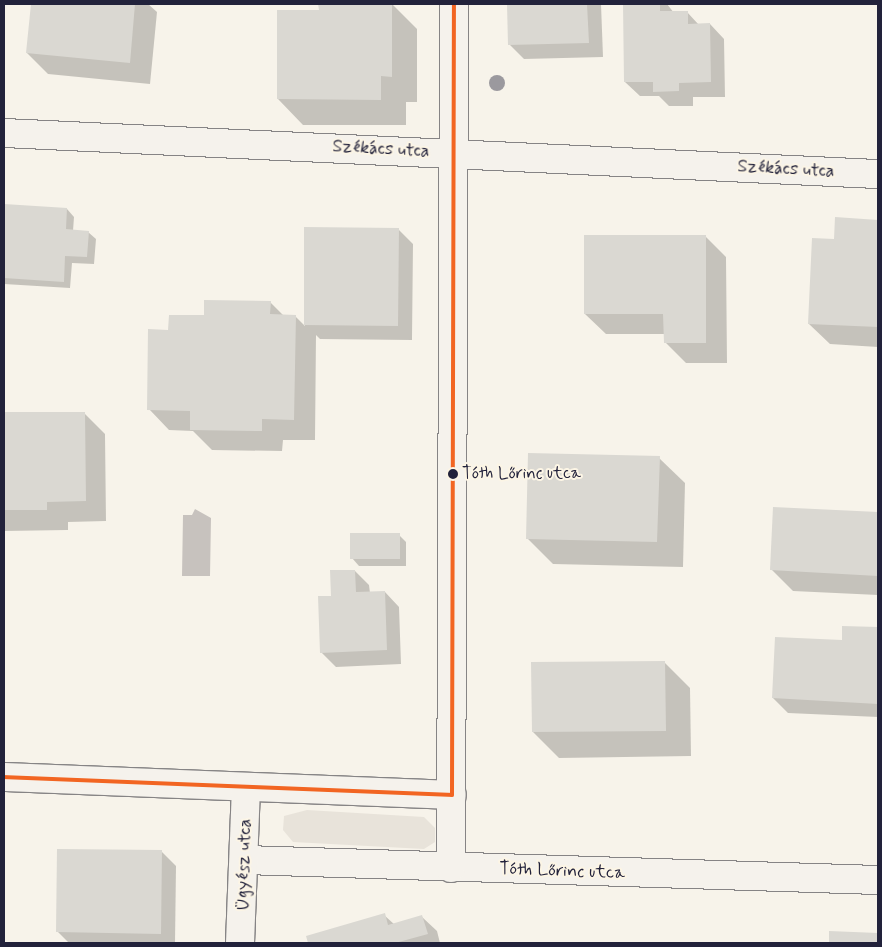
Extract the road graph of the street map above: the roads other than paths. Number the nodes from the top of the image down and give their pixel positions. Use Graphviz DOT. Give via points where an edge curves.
graph roads {
  1 [pos="454,4"];
  2 [pos="4,133"];
  3 [pos="453,153"];
  4 [pos="878,174"];
  5 [pos="4,777"];
  6 [pos="246,787"];
  7 [pos="452,795"];
  8 [pos="245,860"];
  9 [pos="451,868"];
  10 [pos="878,880"];
  11 [pos="240,943"];
  1 -- 3 [label="street"];
  2 -- 3 [label="street, Székács utca"];
  3 -- 4 [label="street, Székács utca"];
  3 -- 7 [label="street"];
  5 -- 6 [label="street"];
  6 -- 7 [label="street"];
  6 -- 8 [label="street, Ügyész utca"];
  7 -- 9 [label="street"];
  8 -- 9 [label="street, Tóth Lőrinc utca"];
  8 -- 11 [label="street, Ügyész utca"];
  9 -- 10 [label="street, Tóth Lőrinc utca"];
}
